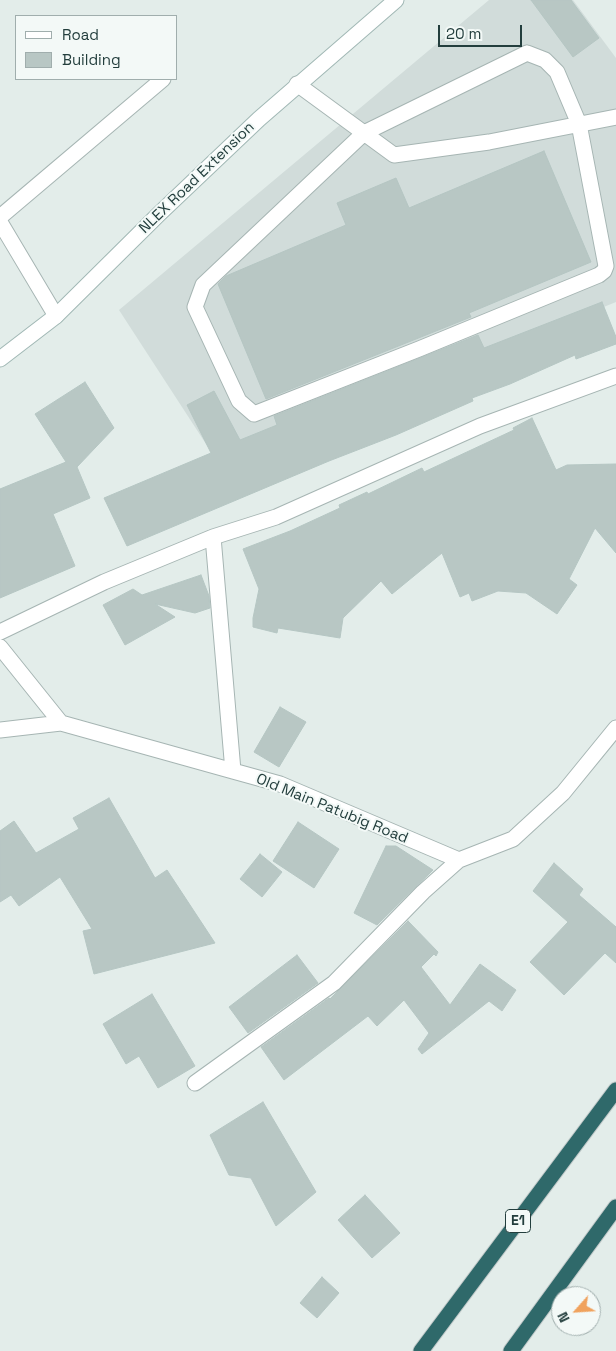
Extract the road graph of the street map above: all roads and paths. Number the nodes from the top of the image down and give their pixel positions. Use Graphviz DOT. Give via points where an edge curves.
graph roads {
  1 [pos="396,0"];
  2 [pos="162,80"];
  3 [pos="297,84"];
  4 [pos="616,117"];
  5 [pos="579,124"];
  6 [pos="364,133"];
  7 [pos="0,217"];
  8 [pos="0,222"];
  9 [pos="56,316"];
  10 [pos="0,358"];
  11 [pos="616,376"];
  12 [pos="213,537"];
  13 [pos="0,632"];
  14 [pos="0,647"];
  15 [pos="61,723"];
  16 [pos="616,728"];
  17 [pos="0,730"];
  18 [pos="233,771"];
  19 [pos="459,860"];
  20 [pos="195,1083"];
  21 [pos="616,1090"];
  22 [pos="616,1207"];
  23 [pos="421,1351"];
  24 [pos="511,1351"];
  1 -- 3 [label="street, NLEX Road Extension"];
  2 -- 7 [label="street"];
  3 -- 6 [label="street"];
  3 -- 9 [label="street, NLEX Road Extension"];
  4 -- 5 [label="street"];
  5 -- 6 [label="street" via="489,142 394,155"];
  5 -- 6 [label="street" via="557,72 545,60 527,54"];
  5 -- 6 [label="street" via="606,266 604,271 254,414 239,401 195,307 203,285"];
  8 -- 9 [label="street"];
  9 -- 10 [label="street, NLEX Road Extension"];
  11 -- 12 [label="street" via="480,426 276,516"];
  12 -- 13 [label="street" via="104,582"];
  12 -- 18 [label="street"];
  14 -- 15 [label="street"];
  15 -- 17 [label="street, Old Main Patubig Road"];
  15 -- 18 [label="street, Old Main Patubig Road"];
  16 -- 19 [label="street" via="563,793 513,839"];
  18 -- 19 [label="street, Old Main Patubig Road" via="280,784"];
  19 -- 20 [label="street" via="422,892 334,983"];
  21 -- 23 [label="highway, E1"];
  22 -- 24 [label="highway"];
}
